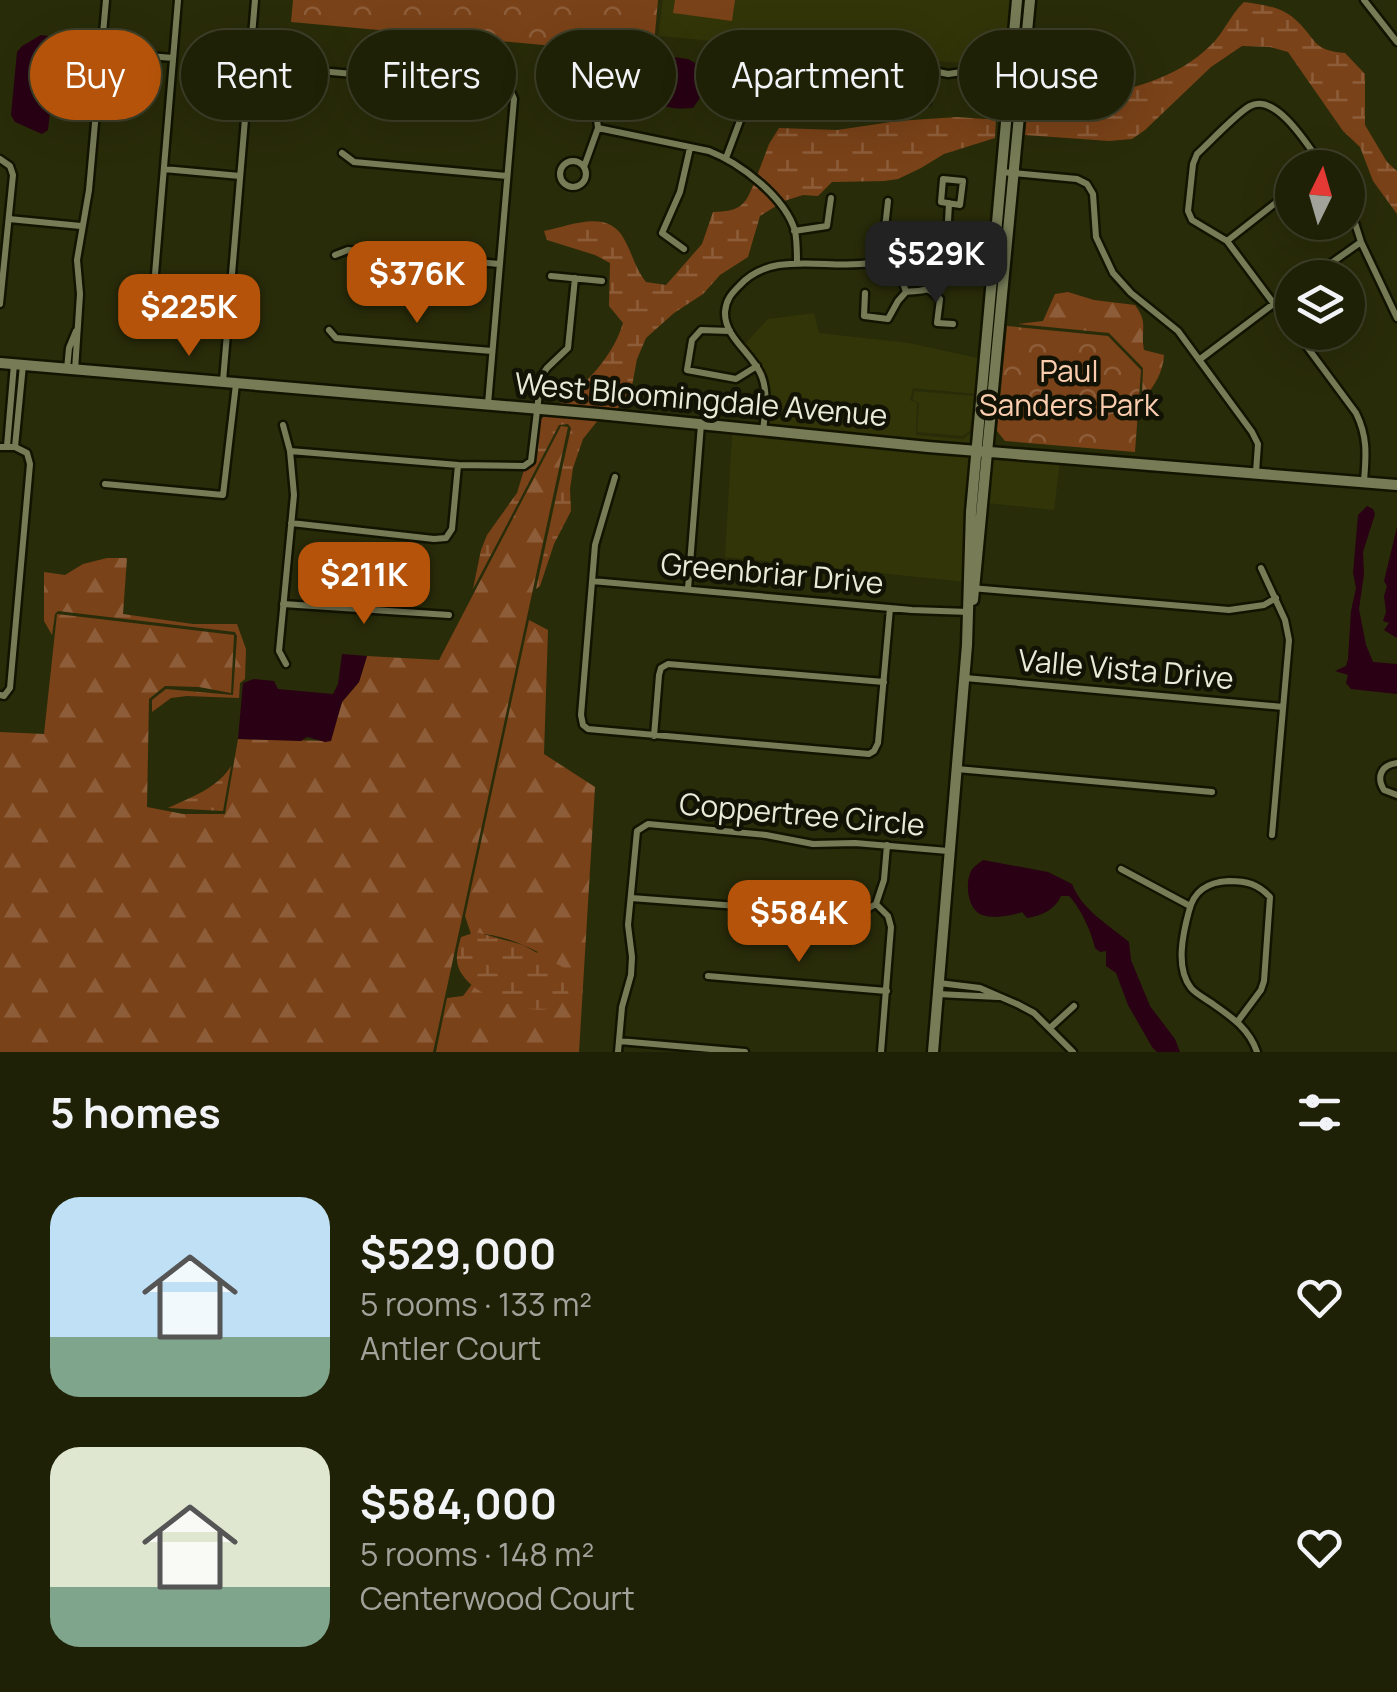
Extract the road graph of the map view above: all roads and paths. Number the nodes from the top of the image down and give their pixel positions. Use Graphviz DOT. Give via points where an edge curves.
graph roads {
  1 [pos="106,0"];
  2 [pos="178,0"];
  3 [pos="255,0"];
  4 [pos="1017,0"];
  5 [pos="1030,0"];
  6 [pos="1364,0"];
  7 [pos="103,30"];
  8 [pos="253,30"];
  9 [pos="1017,30"];
  10 [pos="1025,30"];
  11 [pos="1397,42"];
  12 [pos="161,57"];
  13 [pos="173,58"];
  14 [pos="328,72"];
  15 [pos="95,120"];
  16 [pos="245,120"];
  17 [pos="597,120"];
  18 [pos="740,120"];
  19 [pos="1013,120"];
  20 [pos="598,128"];
  21 [pos="690,148"];
  22 [pos="1310,150"];
  23 [pos="342,154"];
  24 [pos="726,158"];
  25 [pos="0,159"];
  26 [pos="584,167"];
  27 [pos="164,169"];
  28 [pos="1008,172"];
  29 [pos="240,176"];
  30 [pos="507,176"];
  31 [pos="831,198"];
  32 [pos="888,201"];
  33 [pos="1275,203"];
  34 [pos="950,204"];
  35 [pos="9,220"];
  36 [pos="82,226"];
  37 [pos="794,231"];
  38 [pos="947,240"];
  39 [pos="1227,241"];
  40 [pos="1361,242"];
  41 [pos="1002,245"];
  42 [pos="684,249"];
  43 [pos="335,255"];
  44 [pos="893,256"];
  45 [pos="1336,260"];
  46 [pos="798,263"];
  47 [pos="499,264"];
  48 [pos="961,275"];
  49 [pos="551,276"];
  50 [pos="575,278"];
  51 [pos="602,281"];
  52 [pos="928,290"];
  53 [pos="906,292"];
  54 [pos="865,293"];
  55 [pos="1274,303"];
  56 [pos="0,304"];
  57 [pos="1397,318"];
  58 [pos="150,322"];
  59 [pos="953,324"];
  60 [pos="329,330"];
  61 [pos="730,331"];
  62 [pos="1309,350"];
  63 [pos="492,351"];
  64 [pos="1199,360"];
  65 [pos="0,363"];
  66 [pos="18,365"];
  67 [pos="756,366"];
  68 [pos="71,369"];
  69 [pos="222,382"];
  70 [pos="236,384"];
  71 [pos="488,406"];
  72 [pos="538,409"];
  73 [pos="702,424"];
  74 [pos="282,425"];
  75 [pos="763,431"];
  76 [pos="7,447"];
  77 [pos="290,451"];
  78 [pos="982,451"];
  79 [pos="458,465"];
  80 [pos="1256,472"];
  81 [pos="614,477"];
  82 [pos="1364,482"];
  83 [pos="105,484"];
  84 [pos="1397,484"];
  85 [pos="291,523"];
  86 [pos="1261,568"];
  87 [pos="592,581"];
  88 [pos="971,588"];
  89 [pos="688,589"];
  90 [pos="1276,598"];
  91 [pos="282,604"];
  92 [pos="890,608"];
  93 [pos="449,614"];
  94 [pos="969,614"];
  95 [pos="286,664"];
  96 [pos="965,678"];
  97 [pos="884,682"];
  98 [pos="0,695"];
  99 [pos="1283,707"];
  100 [pos="654,736"];
  101 [pos="1397,763"];
  102 [pos="958,769"];
  103 [pos="1212,792"];
  104 [pos="1397,795"];
  105 [pos="1272,835"];
  106 [pos="886,845"];
  107 [pos="948,851"];
  108 [pos="1121,869"];
  109 [pos="630,898"];
  110 [pos="876,904"];
  111 [pos="1190,906"];
  112 [pos="708,976"];
  113 [pos="939,988"];
  114 [pos="887,991"];
  115 [pos="1074,1006"];
  116 [pos="1238,1021"];
  117 [pos="1050,1028"];
  118 [pos="619,1041"];
  119 [pos="618,1052"];
  120 [pos="745,1052"];
  121 [pos="881,1052"];
  122 [pos="933,1052"];
  123 [pos="1073,1052"];
  124 [pos="1258,1052"];
  1 -- 7 [label="street"];
  2 -- 13 [label="street"];
  3 -- 8 [label="street"];
  4 -- 9 [label="main road"];
  5 -- 10 [label="main road"];
  6 -- 11 [label="street"];
  12 -- 13 [label="street"];
  13 -- 27 [label="street"];
  14 -- 30 [label="street" via="511,92"];
  15 -- 36 [label="street"];
  16 -- 29 [label="street"];
  17 -- 20 [label="street"];
  18 -- 24 [label="street"];
  19 -- 28 [label="main road"];
  20 -- 21 [label="street"];
  20 -- 26 [label="street"];
  21 -- 24 [label="street"];
  21 -- 42 [label="street" via="662,233"];
  22 -- 39 [label="street" via="1280,111 1264,103 1251,105 1197,154 1188,212"];
  23 -- 30 [label="street" via="354,162"];
  24 -- 37 [label="street" via="774,198"];
  25 -- 35 [label="street" via="12,170"];
  26 -- 26 [label="street" via="566,163 563,182 582,183"];
  27 -- 29 [label="street"];
  27 -- 58 [label="street"];
  28 -- 41 [label="main road"];
  28 -- 64 [label="street" via="1087,184 1096,237 1110,268 1175,327"];
  29 -- 69 [label="street"];
  30 -- 47 [label="street"];
  31 -- 37 [label="street" via="827,226"];
  32 -- 44 [label="street" via="885,228"];
  33 -- 39 [label="street"];
  34 -- 34 [label="street" via="941,202 943,179 963,181 960,205"];
  34 -- 38 [label="street"];
  35 -- 36 [label="street"];
  35 -- 56 [label="street"];
  36 -- 68 [label="street"];
  37 -- 46 [label="street"];
  38 -- 41 [label="street"];
  38 -- 44 [label="street" via="927,240"];
  39 -- 55 [label="street"];
  40 -- 45 [label="street"];
  40 -- 57 [label="street"];
  41 -- 78 [label="main road"];
  43 -- 47 [label="street" via="348,250"];
  44 -- 46 [label="street" via="846,266"];
  44 -- 53 [label="street"];
  46 -- 61 [label="street" via="760,268 747,277 728,298"];
  47 -- 63 [label="street"];
  48 -- 52 [label="street" via="939,274"];
  49 -- 50 [label="street"];
  50 -- 51 [label="street"];
  50 -- 72 [label="street" via="568,348 541,377"];
  52 -- 53 [label="street"];
  52 -- 59 [label="street" via="940,298 937,323"];
  53 -- 54 [label="street" via="888,319 864,316"];
  55 -- 64 [label="street"];
  60 -- 63 [label="street" via="336,338"];
  61 -- 67 [label="street"];
  61 -- 67 [label="street" via="702,330 692,340 687,370 736,379"];
  62 -- 82 [label="street" via="1362,426"];
  63 -- 71 [label="street"];
  64 -- 80 [label="street" via="1256,438"];
  65 -- 66 [label="main road, West Bloomingdale Avenue"];
  66 -- 68 [label="main road, West Bloomingdale Avenue"];
  66 -- 76 [label="street"];
  67 -- 75 [label="street" via="763,378"];
  68 -- 69 [label="main road, West Bloomingdale Avenue"];
  69 -- 70 [label="main road, West Bloomingdale Avenue"];
  70 -- 71 [label="main road, West Bloomingdale Avenue"];
  70 -- 83 [label="street" via="223,495"];
  71 -- 72 [label="main road, West Bloomingdale Avenue"];
  72 -- 73 [label="main road, West Bloomingdale Avenue"];
  72 -- 79 [label="street" via="531,461 524,466"];
  73 -- 75 [label="main road, West Bloomingdale Avenue"];
  73 -- 89 [label="street"];
  74 -- 77 [label="street"];
  75 -- 78 [label="main road, West Bloomingdale Avenue"];
  76 -- 98 [label="street" via="27,453 30,464 10,688"];
  77 -- 79 [label="street"];
  77 -- 85 [label="street"];
  78 -- 80 [label="main road, West Bloomingdale Avenue"];
  78 -- 88 [label="main road"];
  79 -- 85 [label="street" via="446,538"];
  80 -- 82 [label="main road, West Bloomingdale Avenue"];
  81 -- 87 [label="street"];
  82 -- 84 [label="main road, West Bloomingdale Avenue"];
  85 -- 91 [label="street"];
  86 -- 90 [label="street"];
  87 -- 89 [label="street, Greenbriar Drive"];
  87 -- 100 [label="street" via="582,722 592,731"];
  88 -- 90 [label="street" via="1229,610"];
  88 -- 94 [label="main road"];
  89 -- 92 [label="street, Greenbriar Drive"];
  90 -- 99 [label="street" via="1289,640"];
  91 -- 93 [label="street"];
  91 -- 95 [label="street" via="279,651"];
  92 -- 94 [label="street, Greenbriar Drive"];
  92 -- 97 [label="street"];
  94 -- 96 [label="main road"];
  96 -- 99 [label="street, Valle Vista Drive"];
  96 -- 102 [label="main road"];
  97 -- 100 [label="street" via="878,743 865,755"];
  97 -- 100 [label="street" via="668,664 658,675"];
  99 -- 105 [label="street"];
  101 -- 104 [label="street" via="1386,766 1380,779 1384,790"];
  102 -- 103 [label="street"];
  102 -- 107 [label="main road"];
  106 -- 107 [label="street, Coppertree Circle"];
  106 -- 109 [label="street, Coppertree Circle" via="813,844 648,824 637,831"];
  106 -- 110 [label="street"];
  107 -- 113 [label="main road"];
  108 -- 111 [label="street"];
  109 -- 110 [label="street" via="845,914"];
  109 -- 118 [label="street, Coppertree Circle" via="631,975"];
  110 -- 114 [label="street" via="891,927"];
  111 -- 116 [label="street" via="1184,975 1192,989"];
  111 -- 116 [label="street" via="1213,882 1250,882 1270,898 1264,980"];
  112 -- 114 [label="street"];
  113 -- 117 [label="street" via="999,997"];
  113 -- 122 [label="main road"];
  114 -- 121 [label="street"];
  115 -- 117 [label="street"];
  116 -- 124 [label="street"];
  117 -- 123 [label="street"];
  118 -- 119 [label="street, Coppertree Circle"];
  118 -- 120 [label="street"];
}
